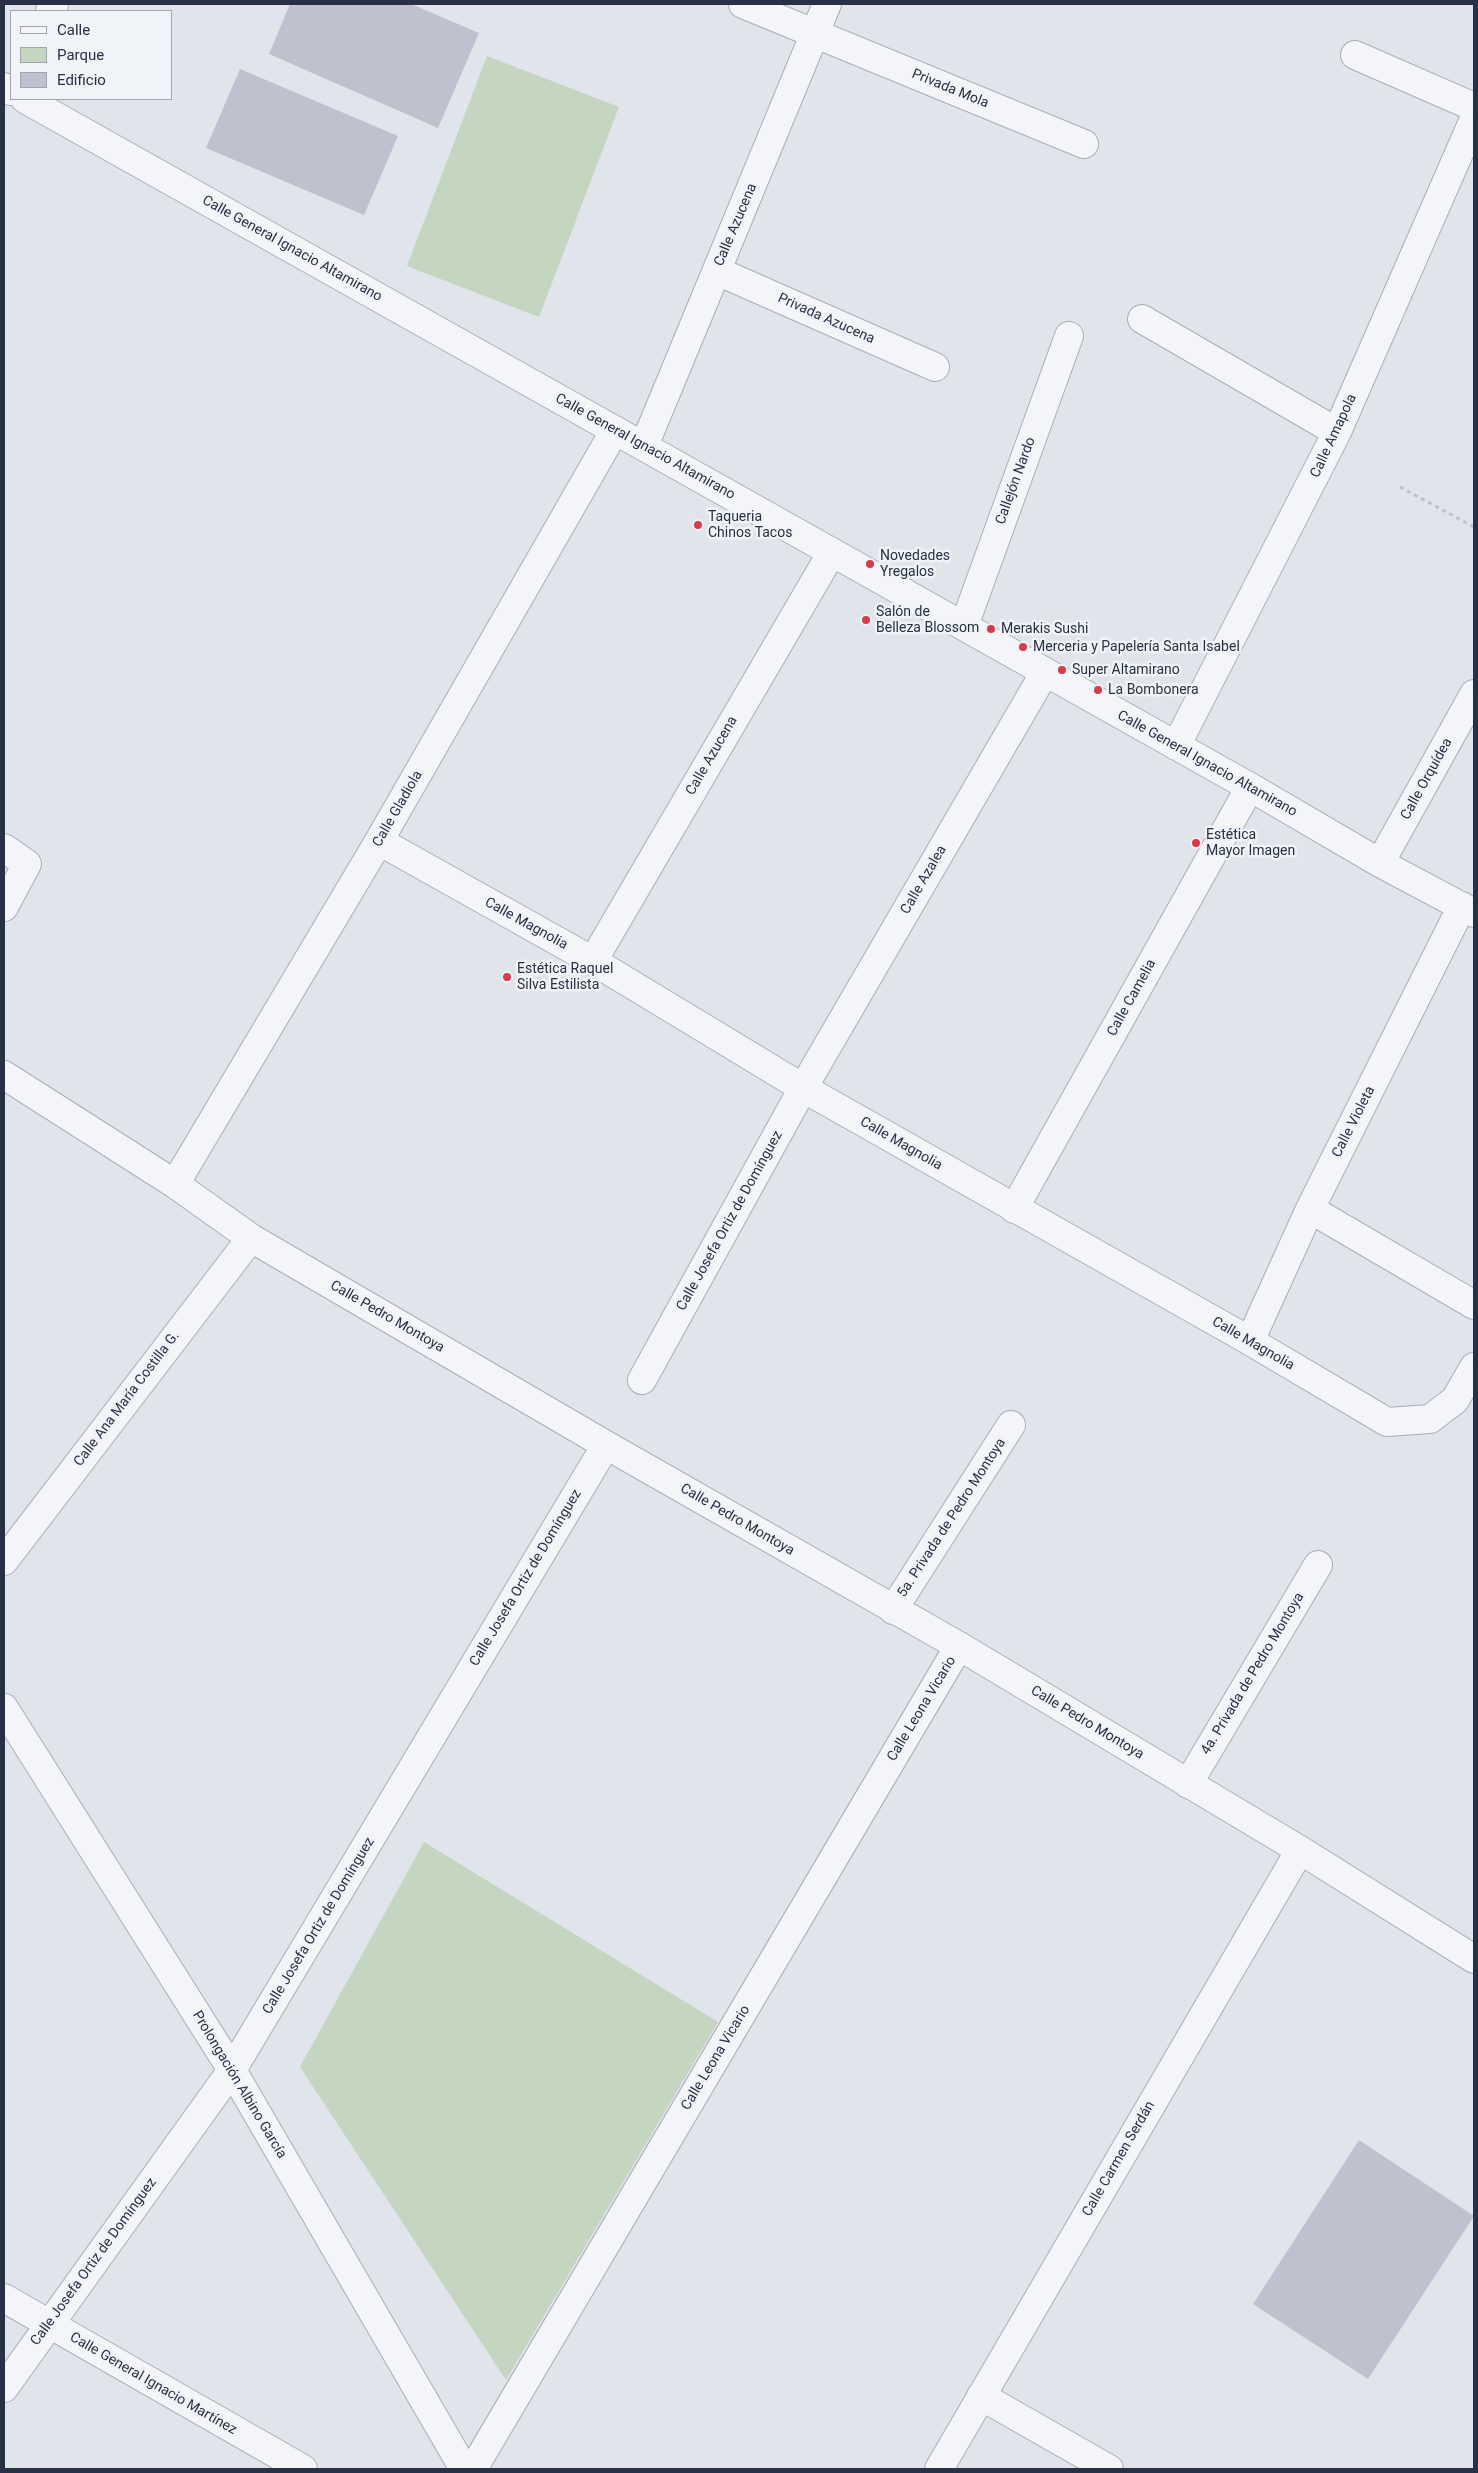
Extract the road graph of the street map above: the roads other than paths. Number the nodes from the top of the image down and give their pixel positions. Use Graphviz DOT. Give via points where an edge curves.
graph roads {
  1 [pos="743,4"];
  2 [pos="827,4"];
  3 [pos="815,34"];
  4 [pos="1355,54"];
  5 [pos="27,100"];
  6 [pos="1474,107"];
  7 [pos="1474,118"];
  8 [pos="1084,144"];
  9 [pos="717,271"];
  10 [pos="1142,319"];
  11 [pos="1069,336"];
  12 [pos="935,367"];
  13 [pos="615,430"];
  14 [pos="1337,432"];
  15 [pos="644,446"];
  16 [pos="832,552"];
  17 [pos="964,626"];
  18 [pos="1044,672"];
  19 [pos="1474,694"];
  20 [pos="1176,746"];
  21 [pos="1250,787"];
  22 [pos="379,842"];
  23 [pos="4,848"];
  24 [pos="1380,863"];
  25 [pos="4,906"];
  26 [pos="1468,910"];
  27 [pos="593,961"];
  28 [pos="4,1075"];
  29 [pos="803,1088"];
  30 [pos="175,1184"];
  31 [pos="1014,1208"];
  32 [pos="1310,1209"];
  33 [pos="251,1238"];
  34 [pos="1474,1305"];
  35 [pos="1250,1341"];
  36 [pos="1474,1366"];
  37 [pos="642,1380"];
  38 [pos="1011,1425"];
  39 [pos="606,1445"];
  40 [pos="4,1561"];
  41 [pos="1318,1564"];
  42 [pos="893,1610"];
  43 [pos="959,1646"];
  44 [pos="4,1708"];
  45 [pos="1188,1784"];
  46 [pos="1300,1850"];
  47 [pos="1474,1959"];
  48 [pos="232,2070"];
  49 [pos="4,2298"];
  50 [pos="49,2325"];
  51 [pos="4,2388"];
  52 [pos="981,2396"];
  53 [pos="304,2469"];
  54 [pos="464,2469"];
  55 [pos="473,2469"];
  56 [pos="938,2469"];
  57 [pos="1109,2469"];
  1 -- 3 [label="street, Privada Mola"];
  2 -- 3 [label="street, Calle Azucena"];
  3 -- 8 [label="street, Privada Mola"];
  3 -- 9 [label="street, Calle Azucena"];
  4 -- 6 [label="street"];
  5 -- 13 [label="street, Calle General Ignacio Altamirano"];
  7 -- 14 [label="street, Calle Amapola"];
  9 -- 12 [label="street, Privada Azucena"];
  9 -- 15 [label="street, Calle Azucena"];
  10 -- 14 [label="street"];
  11 -- 17 [label="street, Callejón Nardo"];
  13 -- 15 [label="street, Calle General Ignacio Altamirano"];
  13 -- 22 [label="street, Calle Gladiola"];
  14 -- 20 [label="street, Calle Amapola"];
  15 -- 16 [label="street, Calle General Ignacio Altamirano"];
  16 -- 17 [label="street, Calle General Ignacio Altamirano"];
  16 -- 27 [label="street, Calle Azucena"];
  17 -- 18 [label="street, Calle General Ignacio Altamirano"];
  18 -- 20 [label="street, Calle General Ignacio Altamirano"];
  18 -- 29 [label="street, Calle Azalea"];
  19 -- 24 [label="street, Calle Orquídea"];
  20 -- 21 [label="street, Calle General Ignacio Altamirano"];
  21 -- 24 [label="street, Calle General Ignacio Altamirano"];
  21 -- 31 [label="street, Calle Camelia"];
  22 -- 27 [label="street, Calle Magnolia"];
  22 -- 30 [label="street, Calle Gladiola"];
  23 -- 25 [label="street" via="27,864"];
  24 -- 26 [label="street, Calle General Ignacio Altamirano"];
  26 -- 32 [label="street, Calle Violeta"];
  27 -- 29 [label="street, Calle Magnolia"];
  28 -- 30 [label="street, Calle Pedro Montoya"];
  29 -- 31 [label="street, Calle Magnolia"];
  29 -- 37 [label="street, Calle Josefa Ortiz de Domínguez"];
  30 -- 33 [label="street, Calle Pedro Montoya"];
  31 -- 35 [label="street, Calle Magnolia"];
  32 -- 34 [label="street"];
  32 -- 35 [label="street, Calle Violeta"];
  33 -- 39 [label="street, Calle Pedro Montoya"];
  33 -- 40 [label="street, Calle Ana María Costilla G."];
  35 -- 36 [label="street, Calle Magnolia" via="1387,1422 1430,1419 1455,1400"];
  38 -- 42 [label="street, 5a. Privada de Pedro Montoya"];
  39 -- 42 [label="street, Calle Pedro Montoya"];
  39 -- 48 [label="street, Calle Josefa Ortiz de Domínguez"];
  41 -- 45 [label="street, 4a. Privada de Pedro Montoya"];
  42 -- 43 [label="street, Calle Pedro Montoya"];
  43 -- 45 [label="street, Calle Pedro Montoya"];
  43 -- 55 [label="street, Calle Leona Vicario"];
  44 -- 48 [label="street, Prolongación Albino García"];
  45 -- 46 [label="street, Calle Pedro Montoya"];
  46 -- 47 [label="street, Calle Pedro Montoya"];
  46 -- 52 [label="street, Calle Carmen Serdán"];
  48 -- 50 [label="street, Calle Josefa Ortiz de Domínguez"];
  48 -- 54 [label="street, Prolongación Albino García"];
  49 -- 50 [label="street, Calle General Ignacio Martínez"];
  50 -- 51 [label="street, Calle Josefa Ortiz de Domínguez"];
  50 -- 53 [label="street, Calle General Ignacio Martínez"];
  52 -- 56 [label="street, Calle Carmen Serdán"];
  52 -- 57 [label="street"];
}
